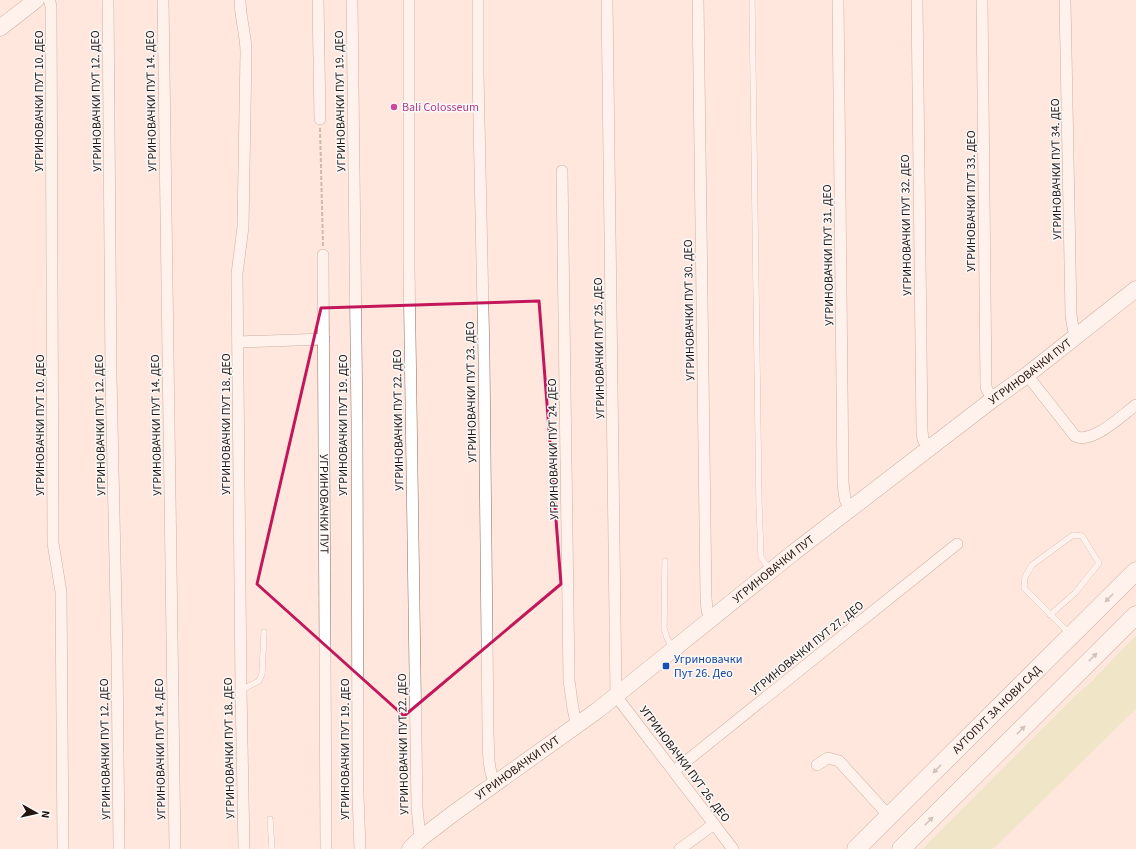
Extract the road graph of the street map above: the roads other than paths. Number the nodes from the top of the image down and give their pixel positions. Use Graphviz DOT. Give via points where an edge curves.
graph roads {
  1 [pos="36,0"];
  2 [pos="49,0"];
  3 [pos="108,0"];
  4 [pos="163,0"];
  5 [pos="240,0"];
  6 [pos="318,0"];
  7 [pos="352,0"];
  8 [pos="408,0"];
  9 [pos="478,0"];
  10 [pos="607,0"];
  11 [pos="698,0"];
  12 [pos="752,0"];
  13 [pos="838,0"];
  14 [pos="917,0"];
  15 [pos="982,0"];
  16 [pos="1065,0"];
  17 [pos="0,28"];
  18 [pos="320,119"];
  19 [pos="562,171"];
  20 [pos="323,256"];
  21 [pos="1136,289"];
  22 [pos="1078,336"];
  23 [pos="324,339"];
  24 [pos="238,342"];
  25 [pos="1027,375"];
  26 [pos="992,400"];
  27 [pos="1136,405"];
  28 [pos="928,449"];
  29 [pos="850,509"];
  30 [pos="957,544"];
  31 [pos="665,561"];
  32 [pos="770,571"];
  33 [pos="1136,571"];
  34 [pos="1050,615"];
  35 [pos="1136,615"];
  36 [pos="710,618"];
  37 [pos="264,632"];
  38 [pos="1072,636"];
  39 [pos="674,649"];
  40 [pos="240,690"];
  41 [pos="616,696"];
  42 [pos="577,726"];
  43 [pos="816,765"];
  44 [pos="674,771"];
  45 [pos="495,783"];
  46 [pos="889,816"];
  47 [pos="270,819"];
  48 [pos="714,824"];
  49 [pos="415,844"];
  50 [pos="63,849"];
  51 [pos="119,849"];
  52 [pos="175,849"];
  53 [pos="244,849"];
  54 [pos="272,849"];
  55 [pos="326,849"];
  56 [pos="360,849"];
  57 [pos="680,849"];
  58 [pos="733,849"];
  59 [pos="856,849"];
  60 [pos="901,849"];
  1 -- 17 [label="street"];
  2 -- 50 [label="street, УГРИНОВАЧКИ ПУТ 10. ДЕО" via="53,543 61,592"];
  3 -- 51 [label="street, УГРИНОВАЧКИ ПУТ 12. ДЕО"];
  4 -- 52 [label="street, УГРИНОВАЧКИ ПУТ 14. ДЕО"];
  5 -- 24 [label="street, УГРИНОВАЧКИ ПУТ 18. ДЕО" via="246,52 243,227 237,269"];
  6 -- 18 [label="street"];
  7 -- 56 [label="street, УГРИНОВАЧКИ ПУТ 19. ДЕО"];
  8 -- 49 [label="street, УГРИНОВАЧКИ ПУТ 22. ДЕО" via="409,267 417,799"];
  9 -- 45 [label="street, УГРИНОВАЧКИ ПУТ 23. ДЕО" via="488,733 490,768"];
  10 -- 41 [label="street, УГРИНОВАЧКИ ПУТ 25. ДЕО"];
  11 -- 36 [label="street, УГРИНОВАЧКИ ПУТ 30. ДЕО" via="706,598"];
  12 -- 32 [label="lane" via="759,503 761,557"];
  13 -- 29 [label="street, УГРИНОВАЧКИ ПУТ 31. ДЕО" via="843,483 845,499"];
  14 -- 28 [label="street, УГРИНОВАЧКИ ПУТ 32. ДЕО" via="922,431"];
  15 -- 26 [label="street, УГРИНОВАЧКИ ПУТ 33. ДЕО" via="986,387"];
  16 -- 22 [label="street, УГРИНОВАЧКИ ПУТ 34. ДЕО" via="1071,315 1073,328"];
  19 -- 42 [label="street, УГРИНОВАЧКИ ПУТ 24. ДЕО" via="569,680"];
  20 -- 23 [label="street, УГРИНОВАЧКИ ПУТ"];
  21 -- 22 [label="street, УГРИНОВАЧКИ ПУТ"];
  22 -- 25 [label="street, УГРИНОВАЧКИ ПУТ"];
  23 -- 24 [label="street"];
  23 -- 55 [label="street, УГРИНОВАЧКИ ПУТ"];
  24 -- 40 [label="street, УГРИНОВАЧКИ ПУТ 18. ДЕО"];
  25 -- 26 [label="street, УГРИНОВАЧКИ ПУТ"];
  25 -- 27 [label="street" via="1078,438 1090,437 1100,432"];
  26 -- 28 [label="street, УГРИНОВАЧКИ ПУТ"];
  28 -- 29 [label="street, УГРИНОВАЧКИ ПУТ"];
  29 -- 32 [label="street, УГРИНОВАЧКИ ПУТ"];
  30 -- 44 [label="street, УГРИНОВАЧКИ ПУТ 27. ДЕО"];
  31 -- 39 [label="lane" via="664,628"];
  32 -- 36 [label="street, УГРИНОВАЧКИ ПУТ"];
  33 -- 38 [label="main road, АУТОПУТ ЗА НОВИ САД, one-way"];
  34 -- 34 [label="lane" via="1024,588 1025,577 1032,565 1073,534 1082,536 1099,563 1075,593"];
  34 -- 38 [label="lane"];
  60 -- 35 [label="main road, one-way"];
  36 -- 39 [label="street, УГРИНОВАЧКИ ПУТ"];
  37 -- 40 [label="lane" via="262,674 258,681"];
  38 -- 46 [label="main road, АУТОПУТ ЗА НОВИ САД, one-way"];
  39 -- 41 [label="street, УГРИНОВАЧКИ ПУТ"];
  40 -- 53 [label="street, УГРИНОВАЧКИ ПУТ 18. ДЕО"];
  41 -- 42 [label="street, УГРИНОВАЧКИ ПУТ"];
  41 -- 44 [label="street, УГРИНОВАЧКИ ПУТ 26. ДЕО"];
  42 -- 45 [label="street, УГРИНОВАЧКИ ПУТ"];
  43 -- 46 [label="street" via="828,758 839,761"];
  44 -- 48 [label="street, УГРИНОВАЧКИ ПУТ 26. ДЕО"];
  45 -- 49 [label="street, УГРИНОВАЧКИ ПУТ"];
  46 -- 59 [label="main road, АУТОПУТ ЗА НОВИ САД"];
  47 -- 54 [label="lane"];
  48 -- 57 [label="street"];
  48 -- 58 [label="street, УГРИНОВАЧКИ ПУТ 26. ДЕО"];
}
